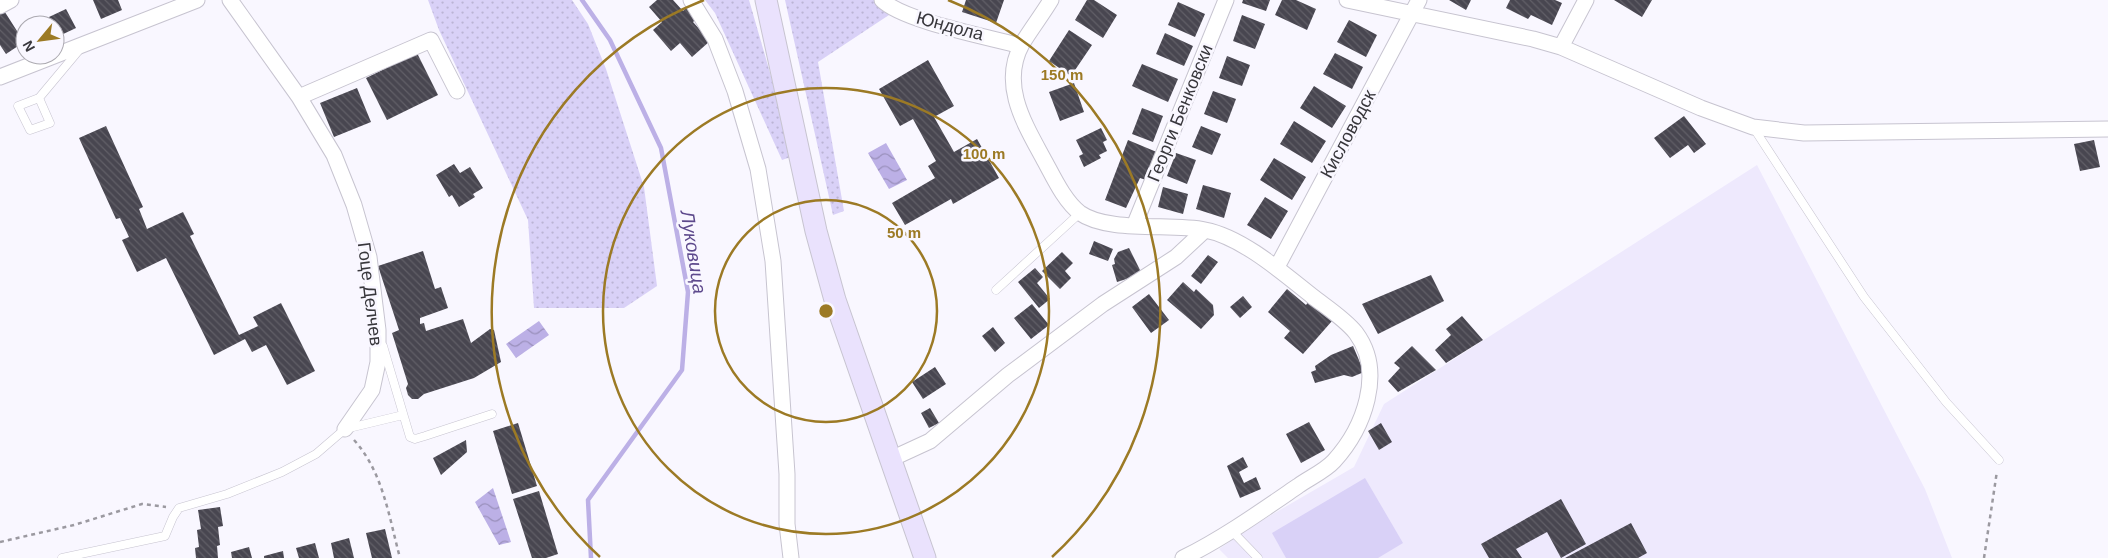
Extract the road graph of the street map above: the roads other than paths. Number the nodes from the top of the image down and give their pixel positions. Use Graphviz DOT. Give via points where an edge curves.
graph roads {
  1 [pos="11,0"];
  2 [pos="197,0"];
  3 [pos="230,0"];
  4 [pos="691,0"];
  5 [pos="766,0"];
  6 [pos="882,0"];
  7 [pos="1051,0"];
  8 [pos="1226,0"];
  9 [pos="1347,0"];
  10 [pos="1586,0"];
  11 [pos="0,6"];
  12 [pos="1416,6"];
  13 [pos="84,44"];
  14 [pos="1021,46"];
  15 [pos="1561,47"];
  16 [pos="0,77"];
  17 [pos="457,91"];
  18 [pos="299,97"];
  19 [pos="39,98"];
  20 [pos="1752,127"];
  21 [pos="2108,129"];
  22 [pos="1080,213"];
  23 [pos="1134,226"];
  24 [pos="1205,230"];
  25 [pos="1276,267"];
  26 [pos="996,290"];
  27 [pos="378,330"];
  28 [pos="492,414"];
  29 [pos="403,416"];
  30 [pos="345,429"];
  31 [pos="891,459"];
  32 [pos="1998,460"];
  33 [pos="1230,529"];
  34 [pos="62,558"];
  35 [pos="792,558"];
  36 [pos="925,558"];
  37 [pos="1183,558"];
  38 [pos="1258,558"];
  1 -- 11 [label="street"];
  2 -- 13 [label="street"];
  3 -- 18 [label="street, Гоце Делчев"];
  4 -- 35 [label="street" via="715,39 735,91 758,169 773,261 787,465 787,524"];
  5 -- 31 [label="main road" via="816,231 835,300"];
  6 -- 14 [label="street, Юндола" via="914,18"];
  7 -- 14 [label="street"];
  8 -- 23 [label="street, Георги Бенковски"];
  9 -- 12 [label="street"];
  10 -- 15 [label="street"];
  12 -- 15 [label="street"];
  12 -- 25 [label="street, Кисловодск"];
  13 -- 16 [label="street"];
  13 -- 19 [label="lane"];
  14 -- 22 [label="street" via="1014,68 1013,88 1017,107 1064,194"];
  15 -- 20 [label="street"];
  17 -- 18 [label="street" via="431,40"];
  18 -- 27 [label="street, Гоце Делчев" via="334,155 354,205 369,257"];
  19 -- 19 [label="lane" via="18,106 30,130 50,123"];
  20 -- 21 [label="street" via="1804,133"];
  20 -- 32 [label="lane" via="1864,296 1946,402"];
  22 -- 23 [label="street" via="1102,221"];
  22 -- 26 [label="lane"];
  23 -- 24 [label="street"];
  24 -- 25 [label="street" via="1230,239"];
  24 -- 31 [label="street" via="1176,257 1103,304 1008,375 930,441"];
  25 -- 33 [label="street" via="1356,332 1366,353 1370,375 1366,406 1354,434 1333,462"];
  27 -- 29 [label="lane"];
  27 -- 30 [label="street, Гоце Делчев" via="378,362 372,390"];
  28 -- 29 [label="lane" via="415,439 410,437"];
  29 -- 30 [label="lane"];
  30 -- 34 [label="lane, Гоце Делчев" via="316,454 282,472 227,494 179,508 166,536"];
  31 -- 36 [label="main road"];
  33 -- 37 [label="street"];
  33 -- 38 [label="lane"];
}
